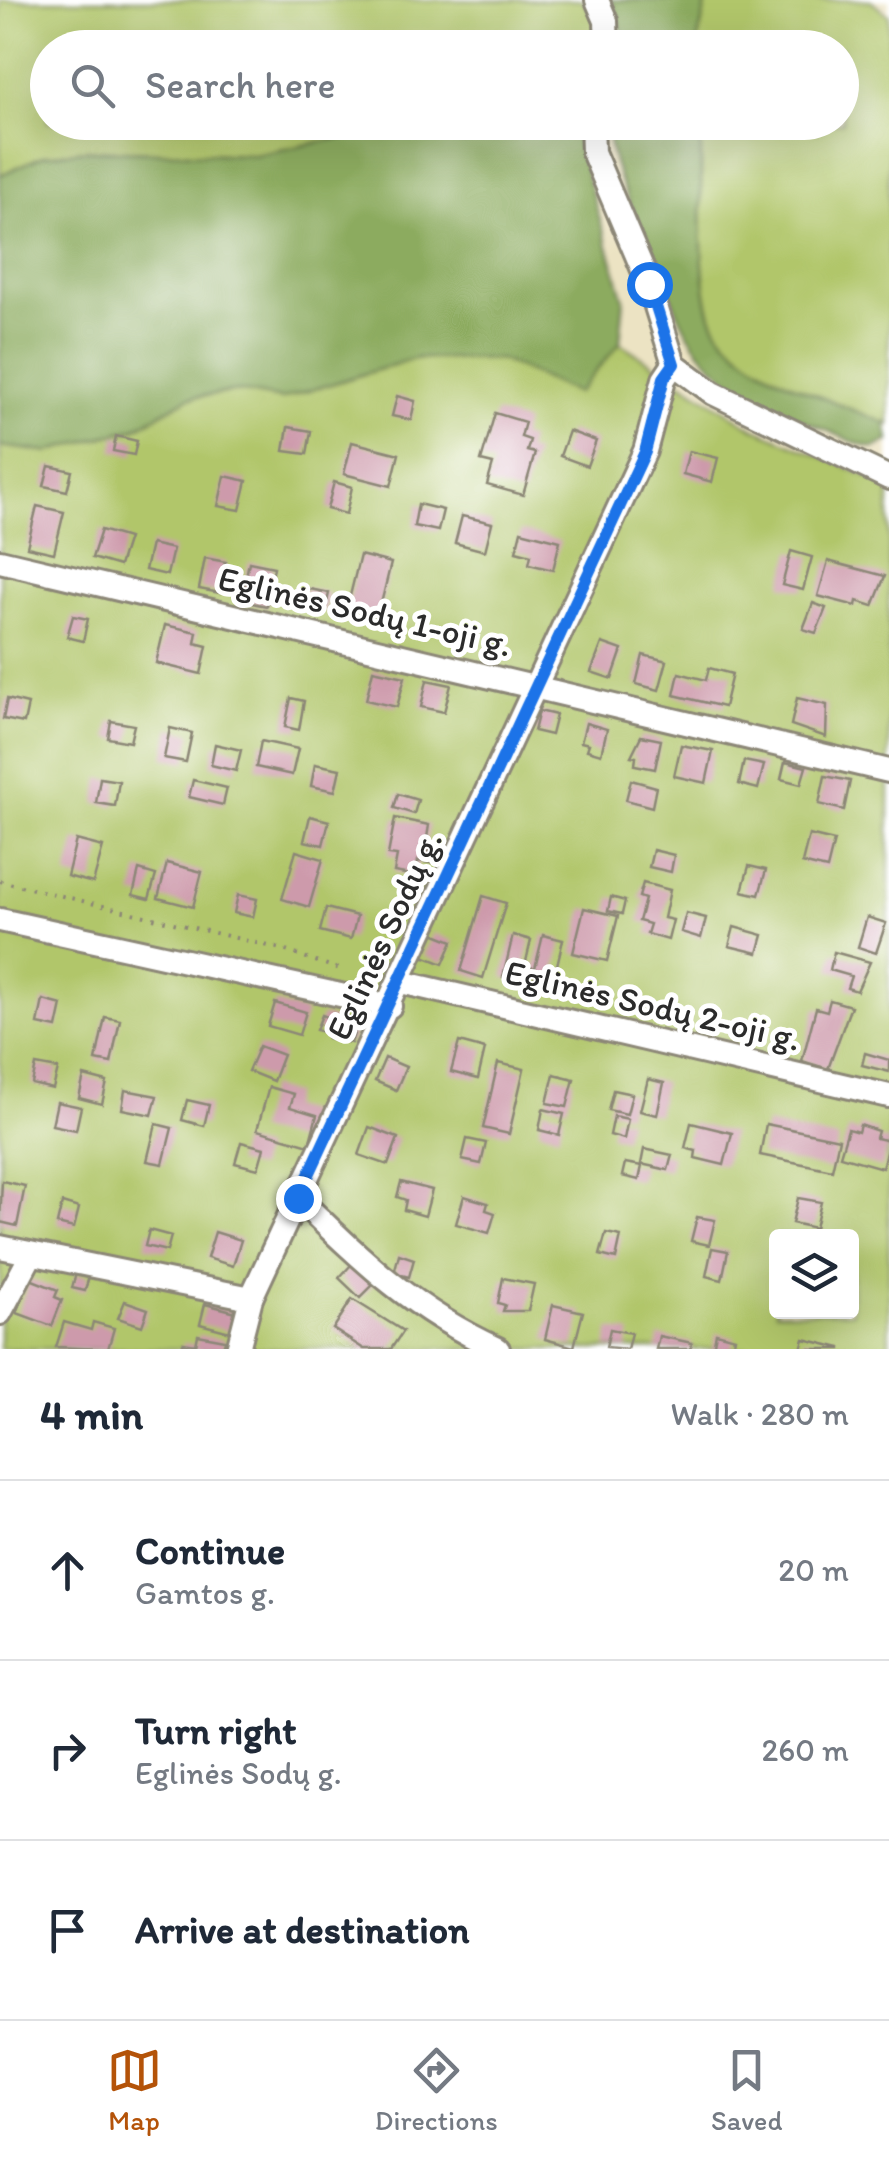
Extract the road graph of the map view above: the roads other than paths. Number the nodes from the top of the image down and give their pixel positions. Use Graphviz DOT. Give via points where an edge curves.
graph roads {
  1 [pos="597,0"];
  2 [pos="606,30"];
  3 [pos="593,140"];
  4 [pos="674,364"];
  5 [pos="889,478"];
  6 [pos="0,561"];
  7 [pos="537,688"];
  8 [pos="889,771"];
  9 [pos="0,920"];
  10 [pos="401,982"];
  11 [pos="390,1006"];
  12 [pos="889,1096"];
  13 [pos="298,1198"];
  14 [pos="0,1248"];
  15 [pos="31,1255"];
  16 [pos="251,1298"];
  17 [pos="0,1313"];
  18 [pos="238,1349"];
  19 [pos="498,1349"];
  1 -- 2 [label="street"];
  3 -- 4 [label="street"];
  4 -- 5 [label="street" via="729,402"];
  4 -- 7 [label="street, Eglinės Sodų g." via="664,378 645,452"];
  6 -- 7 [label="street, Eglinės Sodų 1-oji g."];
  7 -- 8 [label="street, Eglinės Sodų 1-oji g."];
  7 -- 10 [label="street, Eglinės Sodų g."];
  9 -- 11 [label="street"];
  10 -- 11 [label="street, Eglinės Sodų g."];
  10 -- 12 [label="street, Eglinės Sodų 2-oji g."];
  11 -- 13 [label="street, Eglinės Sodų g."];
  13 -- 16 [label="street, Eglinės Sodų g."];
  13 -- 19 [label="street" via="424,1312"];
  14 -- 15 [label="street"];
  15 -- 16 [label="street"];
  15 -- 17 [label="street"];
  16 -- 18 [label="street, Eglinės Sodų g."];
}
